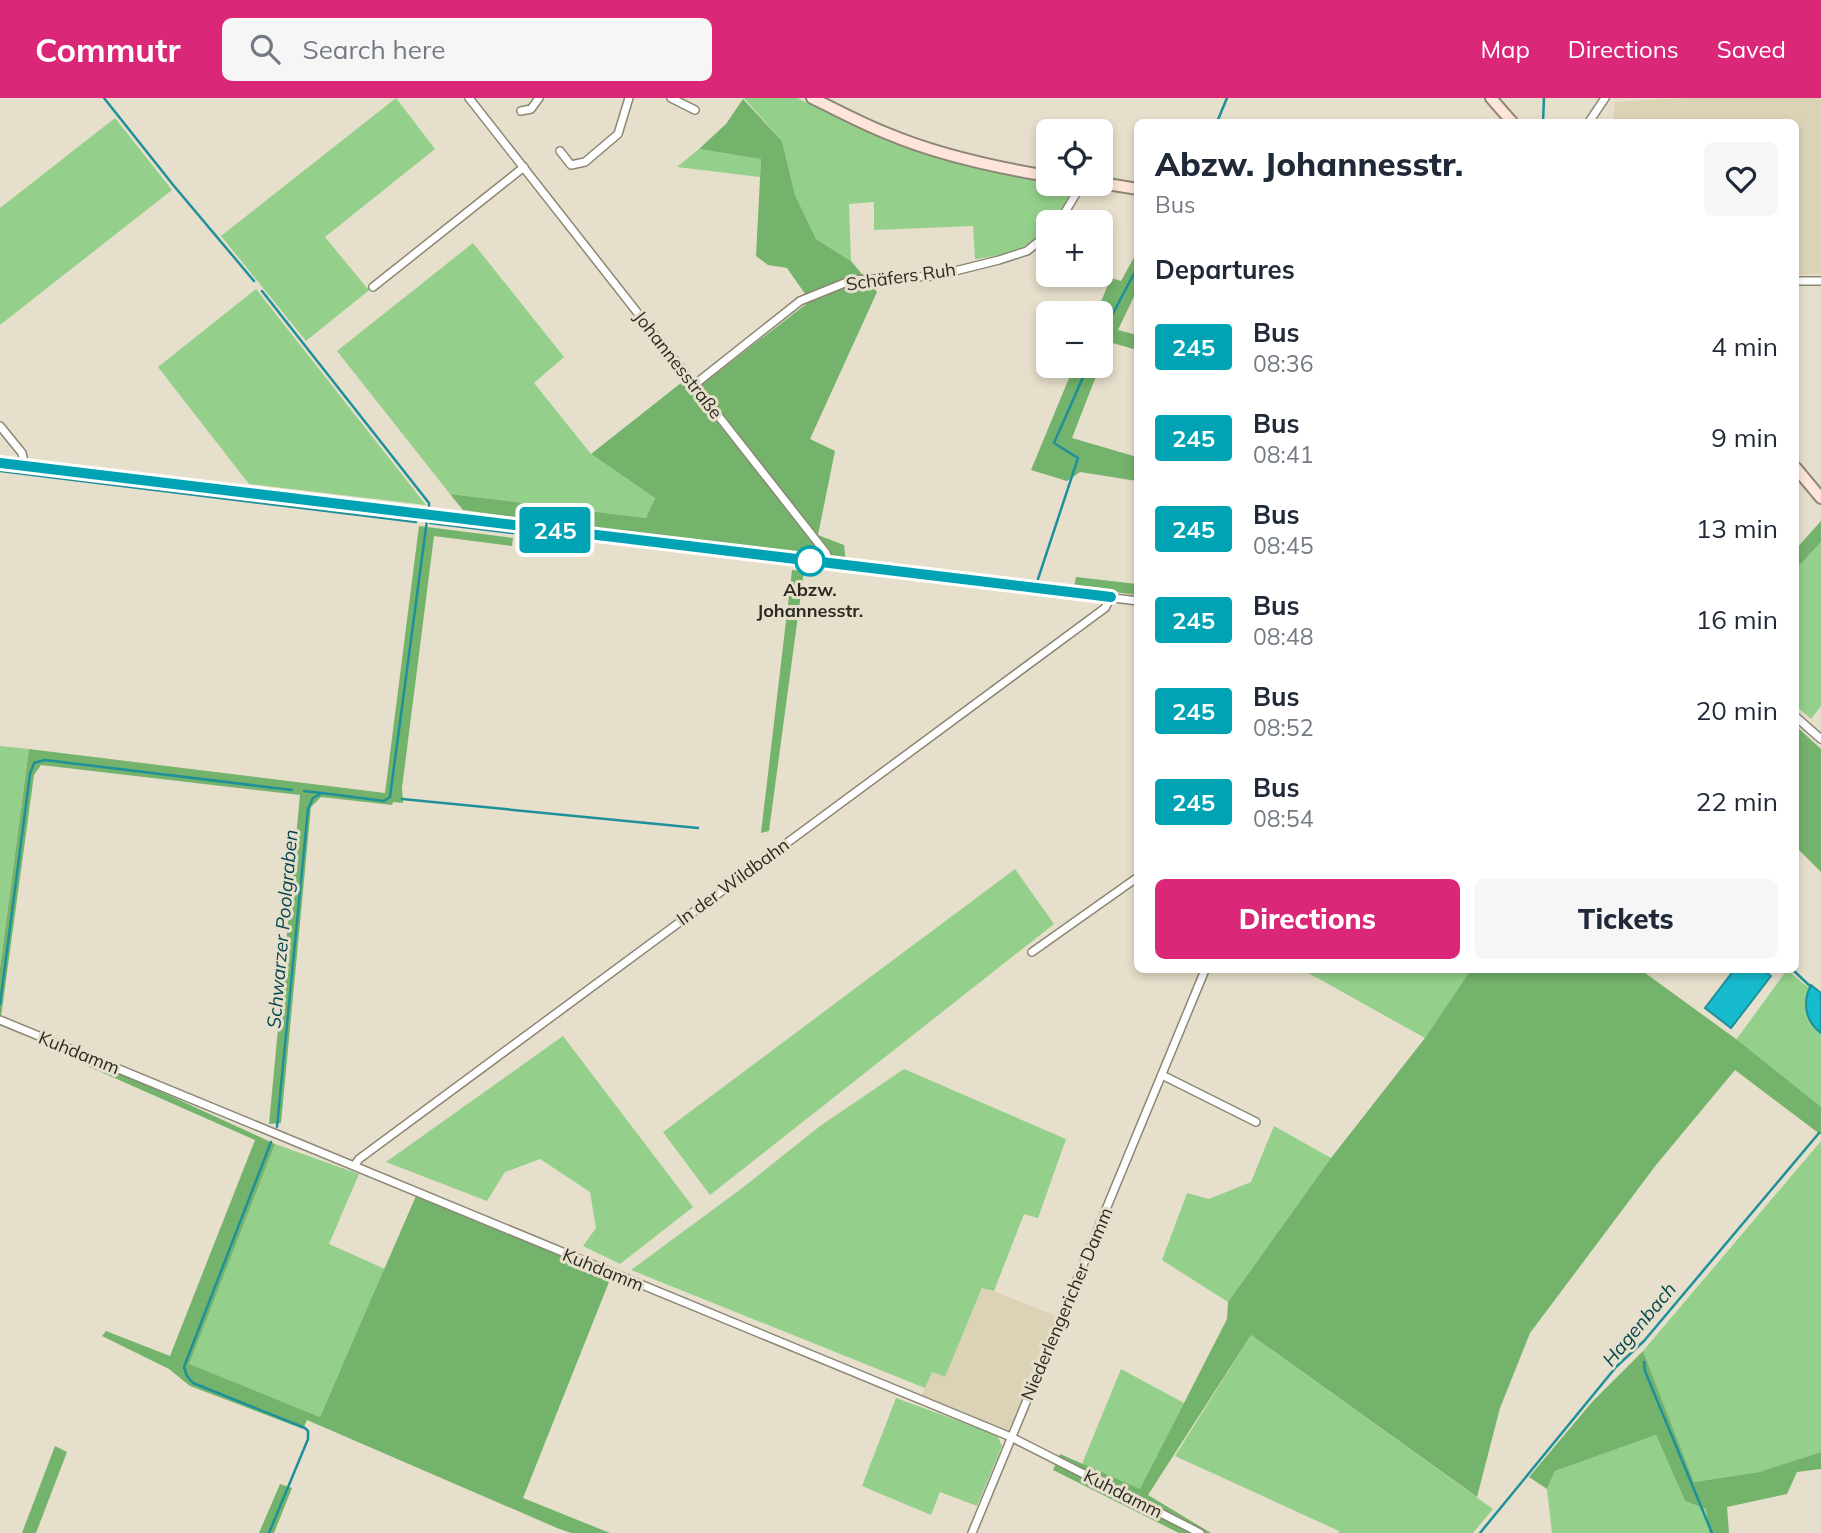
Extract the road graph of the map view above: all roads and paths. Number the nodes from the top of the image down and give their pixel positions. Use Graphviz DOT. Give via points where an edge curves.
graph roads {
  1 [pos="469,98"];
  2 [pos="539,98"];
  3 [pos="629,98"];
  4 [pos="671,98"];
  5 [pos="812,98"];
  6 [pos="1491,98"];
  7 [pos="1605,98"];
  8 [pos="695,110"];
  9 [pos="521,111"];
  10 [pos="1594,115"];
  11 [pos="1508,119"];
  12 [pos="1591,119"];
  13 [pos="1599,119"];
  14 [pos="560,151"];
  15 [pos="524,167"];
  16 [pos="1036,174"];
  17 [pos="1113,185"];
  18 [pos="1134,188"];
  19 [pos="1036,244"];
  20 [pos="1799,281"];
  21 [pos="1821,281"];
  22 [pos="373,287"];
  23 [pos="694,385"];
  24 [pos="0,426"];
  25 [pos="0,463"];
  26 [pos="25,466"];
  27 [pos="1799,472"];
  28 [pos="1821,498"];
  29 [pos="830,563"];
  30 [pos="1111,597"];
  31 [pos="1134,600"];
  32 [pos="1799,720"];
  33 [pos="1821,739"];
  34 [pos="1134,880"];
  35 [pos="1032,952"];
  36 [pos="1204,973"];
  37 [pos="0,1020"];
  38 [pos="1162,1075"];
  39 [pos="1256,1122"];
  40 [pos="354,1166"];
  41 [pos="1012,1437"];
  42 [pos="972,1533"];
  43 [pos="1200,1533"];
  1 -- 15 [label="street, Johannesstraße"];
  2 -- 9 [label="street" via="531,109"];
  3 -- 14 [label="street" via="618,134 585,162 570,165"];
  4 -- 8 [label="street"];
  5 -- 16 [label="main road" via="932,150"];
  6 -- 11 [label="main road"];
  7 -- 10 [label="street"];
  10 -- 12 [label="street"];
  10 -- 13 [label="street"];
  15 -- 22 [label="street"];
  15 -- 23 [label="street, Johannesstraße"];
  17 -- 18 [label="main road"];
  19 -- 23 [label="street, Schäfers Ruh" via="999,260 935,276 852,280 800,302"];
  20 -- 21 [label="street"];
  23 -- 29 [label="street, Johannesstraße"];
  24 -- 26 [label="street" via="22,453"];
  25 -- 26 [label="street"];
  26 -- 29 [label="street"];
  27 -- 28 [label="main road"];
  29 -- 30 [label="street"];
  30 -- 31 [label="street"];
  30 -- 40 [label="street, In der Wildbahn" via="1105,608"];
  32 -- 33 [label="street"];
  34 -- 35 [label="street"];
  36 -- 38 [label="street, Niederlengericher Damm"];
  37 -- 40 [label="street, Kuhdamm"];
  38 -- 39 [label="street"];
  38 -- 41 [label="street, Niederlengericher Damm"];
  40 -- 41 [label="street, Kuhdamm"];
  41 -- 42 [label="street, Niederlengericher Damm"];
  41 -- 43 [label="street, Kuhdamm"];
}
